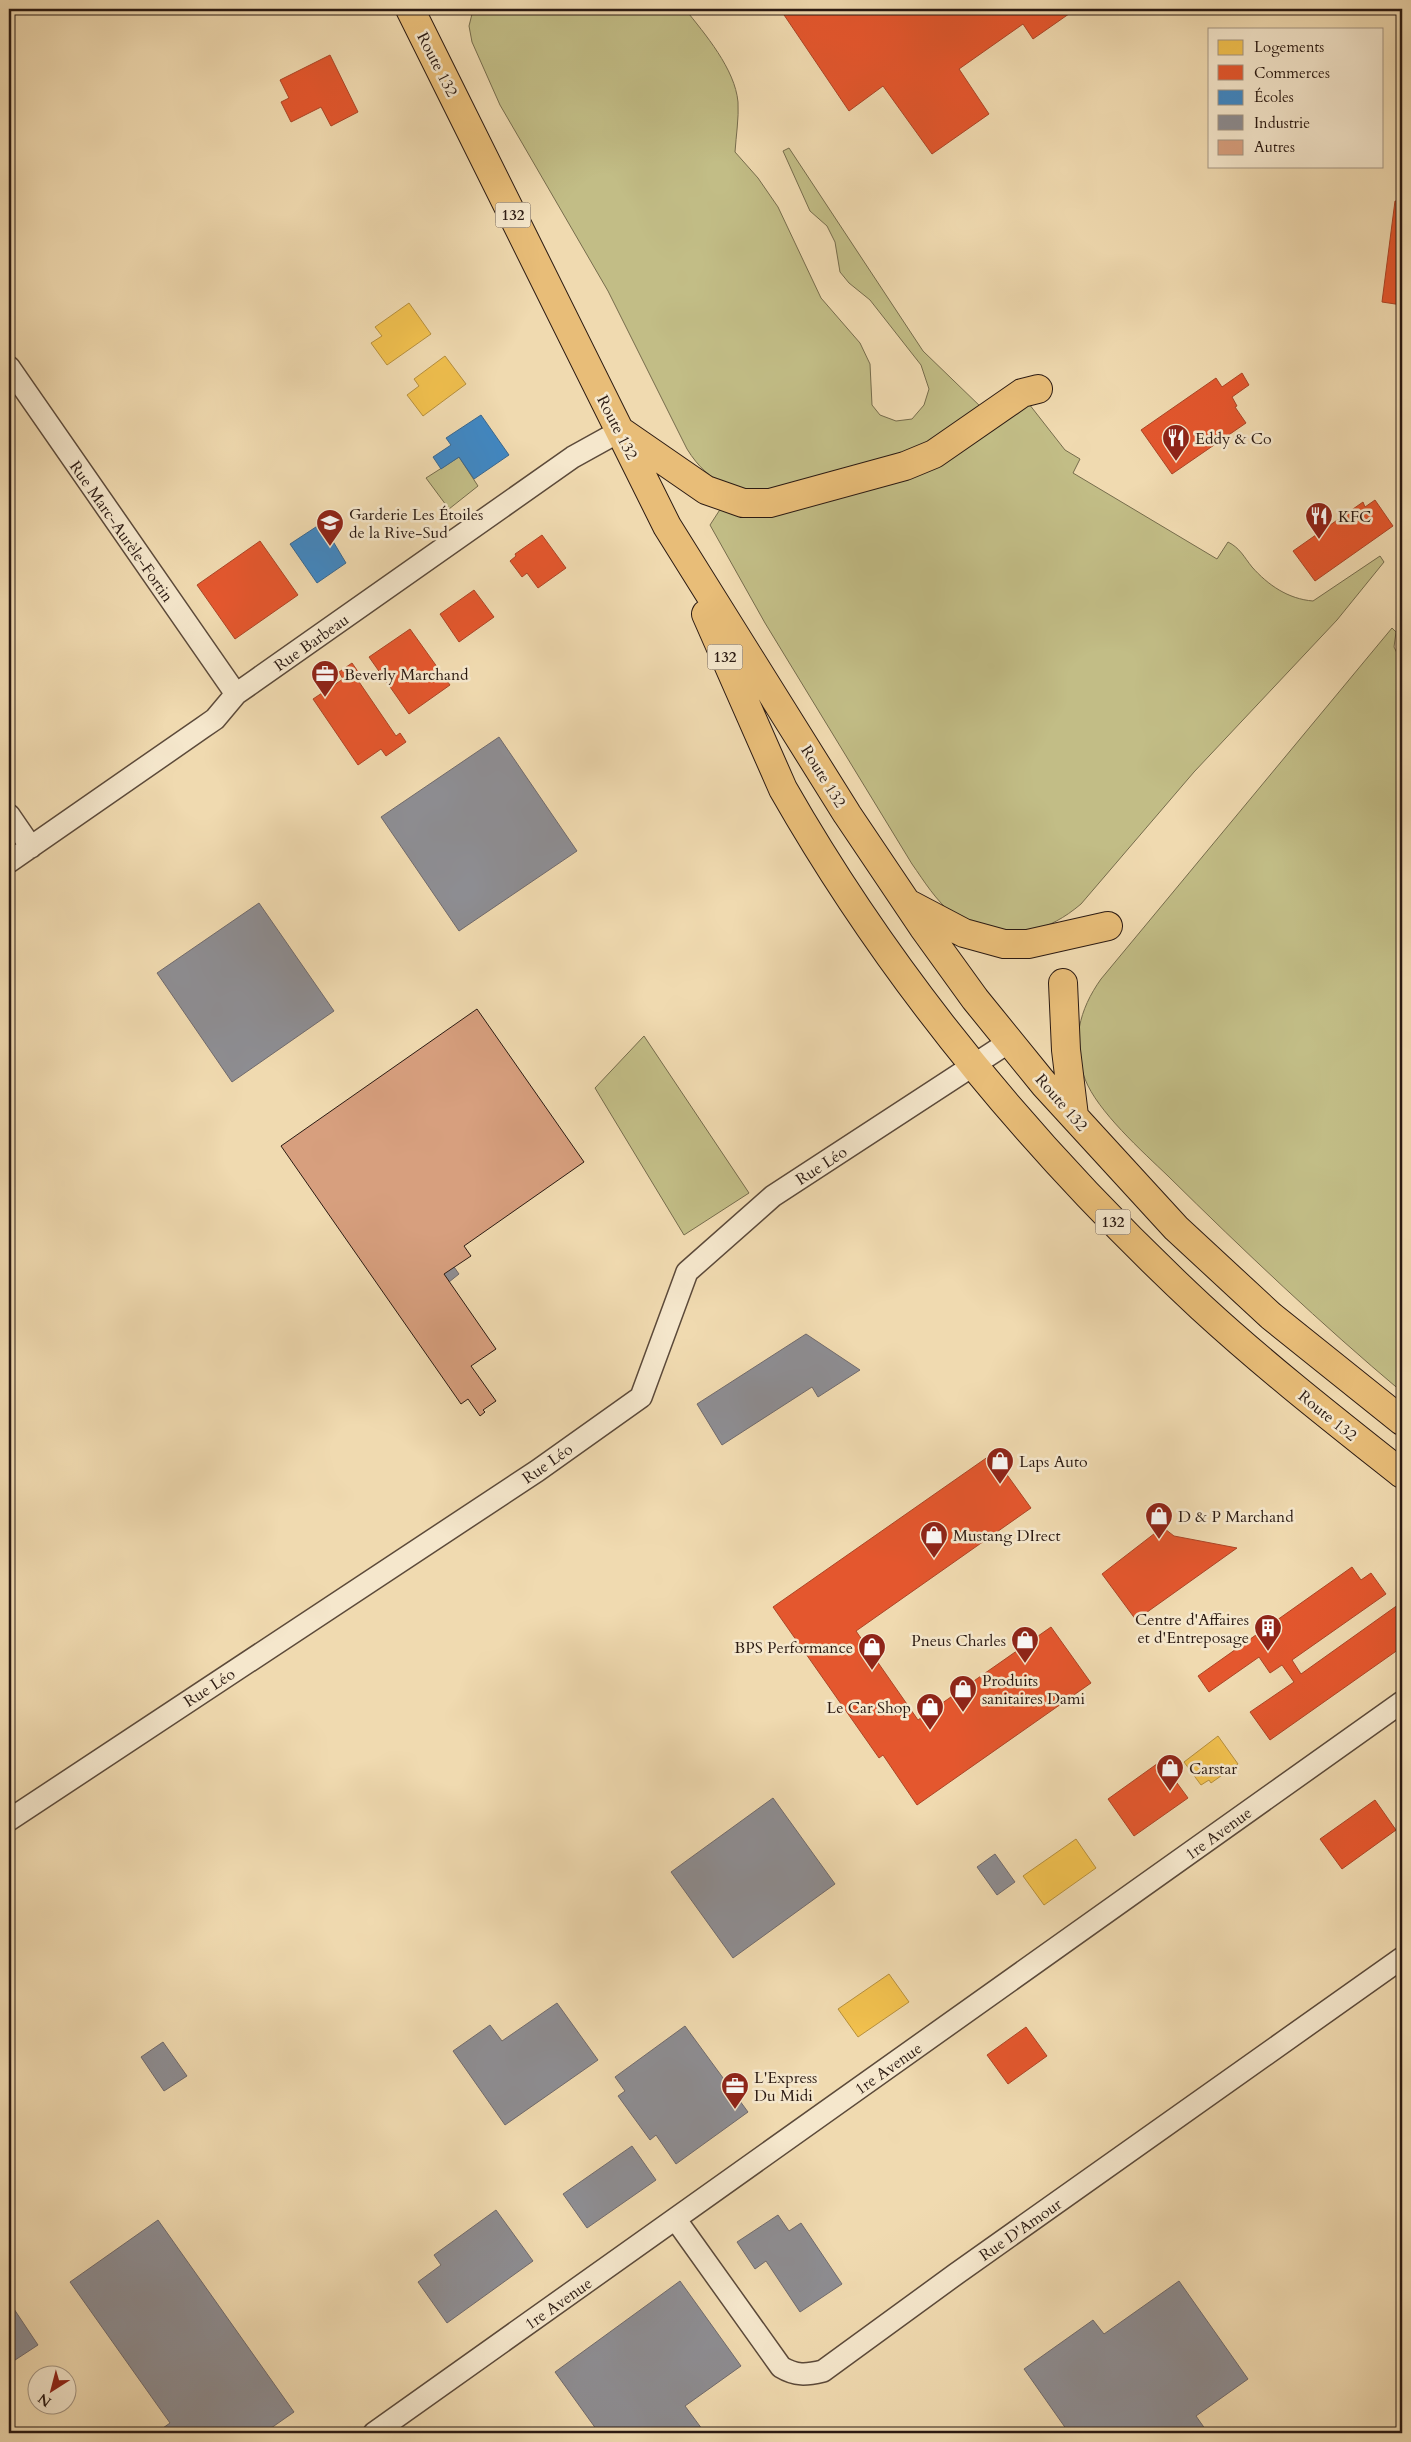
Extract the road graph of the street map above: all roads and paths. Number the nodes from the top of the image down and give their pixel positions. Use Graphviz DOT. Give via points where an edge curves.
graph roads {
  1 [pos="410,9"];
  2 [pos="9,367"];
  3 [pos="1038,389"];
  4 [pos="620,431"];
  5 [pos="668,526"];
  6 [pos="236,694"];
  7 [pos="9,815"];
  8 [pos="30,847"];
  9 [pos="9,862"];
  10 [pos="906,902"];
  11 [pos="1108,926"];
  12 [pos="1063,982"];
  13 [pos="1009,1042"];
  14 [pos="975,1064"];
  15 [pos="1074,1116"];
  16 [pos="1402,1421"];
  17 [pos="1401,1473"];
  18 [pos="1402,1702"];
  19 [pos="9,1820"];
  20 [pos="1402,1958"];
  21 [pos="676,2220"];
  22 [pos="374,2433"];
  1 -- 4 [label="highway, Route 132 / 132"];
  2 -- 6 [label="street, Rue Marc-Aurèle-Fortin"];
  3 -- 4 [label="highway" via="1022,393 924,458 770,503 743,503 706,490"];
  4 -- 5 [label="highway, Route 132 / 132"];
  4 -- 6 [label="street, Rue Barbeau" via="573,457"];
  5 -- 10 [label="highway, Route 132 / 132"];
  5 -- 14 [label="highway, Route 132 / 132" via="783,789 898,966"];
  6 -- 8 [label="street, Rue Barbeau" via="215,719"];
  7 -- 8 [label="street"];
  8 -- 9 [label="street, Rue Barbeau"];
  10 -- 11 [label="highway" via="964,933 1004,944 1028,944"];
  10 -- 13 [label="highway, Route 132 / 132"];
  12 -- 15 [label="highway" via="1066,1050"];
  13 -- 14 [label="street, Rue Léo"];
  13 -- 15 [label="highway, Route 132 / 132"];
  14 -- 17 [label="highway, Route 132 / 132" via="1060,1165 1152,1261 1236,1339"];
  14 -- 19 [label="street, Rue Léo" via="773,1196 687,1272 641,1397 537,1471"];
  15 -- 16 [label="highway, Route 132 / 132" via="1170,1222 1233,1282 1288,1331"];
  18 -- 21 [label="street, 1re Avenue"];
  20 -- 21 [label="street, Rue D'Amour" via="823,2371 808,2375 792,2374 781,2367"];
  21 -- 22 [label="street, 1re Avenue"];
}
